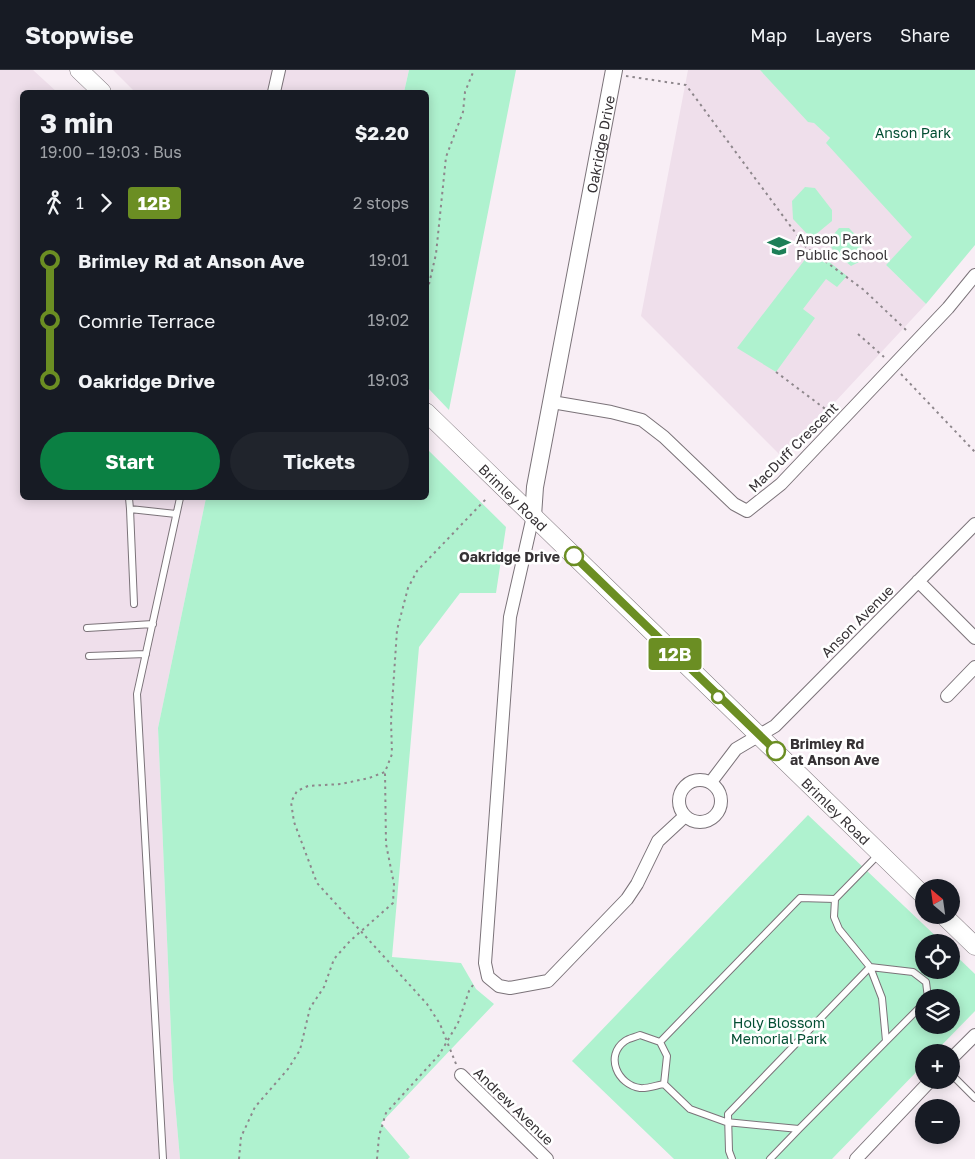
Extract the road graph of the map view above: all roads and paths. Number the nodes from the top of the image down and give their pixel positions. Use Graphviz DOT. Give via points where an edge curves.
graph roads {
  1 [pos="79,70"];
  2 [pos="279,70"];
  3 [pos="474,70"];
  4 [pos="614,72"];
  5 [pos="100,90"];
  6 [pos="274,90"];
  7 [pos="975,275"];
  8 [pos="429,284"];
  9 [pos="908,331"];
  10 [pos="858,334"];
  11 [pos="888,361"];
  12 [pos="898,370"];
  13 [pos="776,372"];
  14 [pos="552,402"];
  15 [pos="429,415"];
  16 [pos="841,420"];
  17 [pos="975,452"];
  18 [pos="486,499"];
  19 [pos="129,500"];
  20 [pos="180,500"];
  21 [pos="130,509"];
  22 [pos="176,514"];
  23 [pos="533,516"];
  24 [pos="975,524"];
  25 [pos="918,581"];
  26 [pos="134,604"];
  27 [pos="153,624"];
  28 [pos="87,628"];
  29 [pos="975,638"];
  30 [pos="146,654"];
  31 [pos="89,656"];
  32 [pos="975,667"];
  33 [pos="947,696"];
  34 [pos="758,735"];
  35 [pos="385,772"];
  36 [pos="711,782"];
  37 [pos="685,816"];
  38 [pos="880,853"];
  39 [pos="915,887"];
  40 [pos="835,899"];
  41 [pos="952,924"];
  42 [pos="361,931"];
  43 [pos="975,946"];
  44 [pos="870,967"];
  45 [pos="475,982"];
  46 [pos="927,989"];
  47 [pos="915,1012"];
  48 [pos="975,1035"];
  49 [pos="446,1040"];
  50 [pos="886,1041"];
  51 [pos="660,1042"];
  52 [pos="960,1050"];
  53 [pos="460,1075"];
  54 [pos="960,1083"];
  55 [pos="664,1084"];
  56 [pos="922,1089"];
  57 [pos="975,1098"];
  58 [pos="726,1122"];
  59 [pos="799,1129"];
  60 [pos="164,1159"];
  61 [pos="239,1159"];
  62 [pos="377,1159"];
  63 [pos="547,1159"];
  64 [pos="732,1159"];
  65 [pos="770,1159"];
  66 [pos="856,1159"];
  1 -- 5 [label="main road"];
  2 -- 6 [label="street"];
  3 -- 8 [label="path" via="464,92 462,112 446,157 438,244"];
  4 -- 9 [label="path" via="686,85 806,247 864,290"];
  4 -- 14 [label="street, Oakridge Drive"];
  7 -- 16 [label="street, MacDuff Crescent" via="948,308"];
  10 -- 11 [label="path"];
  12 -- 17 [label="path"];
  13 -- 16 [label="path"];
  14 -- 16 [label="street, MacDuff Crescent" via="642,420 734,504 747,511 781,484"];
  14 -- 23 [label="street, Oakridge Drive" via="535,487"];
  15 -- 23 [label="main road, Brimley Road"];
  18 -- 35 [label="path" via="417,571 408,588 397,630 392,754"];
  19 -- 21 [label="lane"];
  20 -- 22 [label="lane"];
  21 -- 22 [label="lane"];
  21 -- 26 [label="lane"];
  22 -- 27 [label="lane"];
  23 -- 34 [label="main road, Brimley Road"];
  23 -- 37 [label="street" via="510,617 485,963 490,979 506,988 548,981 626,899 658,841"];
  24 -- 25 [label="street, Anson Avenue"];
  25 -- 29 [label="street"];
  25 -- 34 [label="street, Anson Avenue" via="775,726"];
  27 -- 28 [label="lane"];
  27 -- 30 [label="lane"];
  30 -- 31 [label="lane"];
  30 -- 60 [label="lane" via="137,694"];
  32 -- 33 [label="street"];
  34 -- 36 [label="street, Anson Avenue" via="736,749"];
  34 -- 38 [label="main road, Brimley Road"];
  35 -- 42 [label="path" via="386,844 394,884 393,903"];
  35 -- 42 [label="path" via="341,784 308,786 297,791 291,802 294,822 317,883"];
  36 -- 37 [label="street" via="696,780 683,788 678,802"];
  36 -- 37 [label="street" via="721,795 722,803 714,817 700,822"];
  38 -- 39 [label="main road, Brimley Road"];
  38 -- 40 [label="lane"];
  40 -- 44 [label="lane" via="834,917 838,929"];
  40 -- 51 [label="lane" via="800,898"];
  41 -- 43 [label="main road"];
  42 -- 49 [label="path" via="427,1004"];
  42 -- 61 [label="path" via="334,959 324,988 310,1008 300,1050 255,1107 241,1137"];
  44 -- 46 [label="lane" via="913,972 926,982"];
  44 -- 50 [label="lane" via="882,998"];
  44 -- 58 [label="lane" via="728,1114"];
  45 -- 49 [label="path" via="458,1023"];
  47 -- 50 [label="lane"];
  48 -- 52 [label="street"];
  49 -- 53 [label="path"];
  49 -- 62 [label="path" via="438,1055 386,1113"];
  50 -- 59 [label="lane"];
  51 -- 55 [label="lane" via="667,1056"];
  51 -- 55 [label="lane" via="640,1035 625,1041 615,1055 616,1070 626,1083 641,1088"];
  53 -- 63 [label="street, Andrew Avenue"];
  54 -- 57 [label="lane"];
  55 -- 58 [label="lane" via="690,1109"];
  56 -- 66 [label="street"];
  58 -- 59 [label="lane"];
  58 -- 64 [label="lane"];
  59 -- 65 [label="lane"];
}
